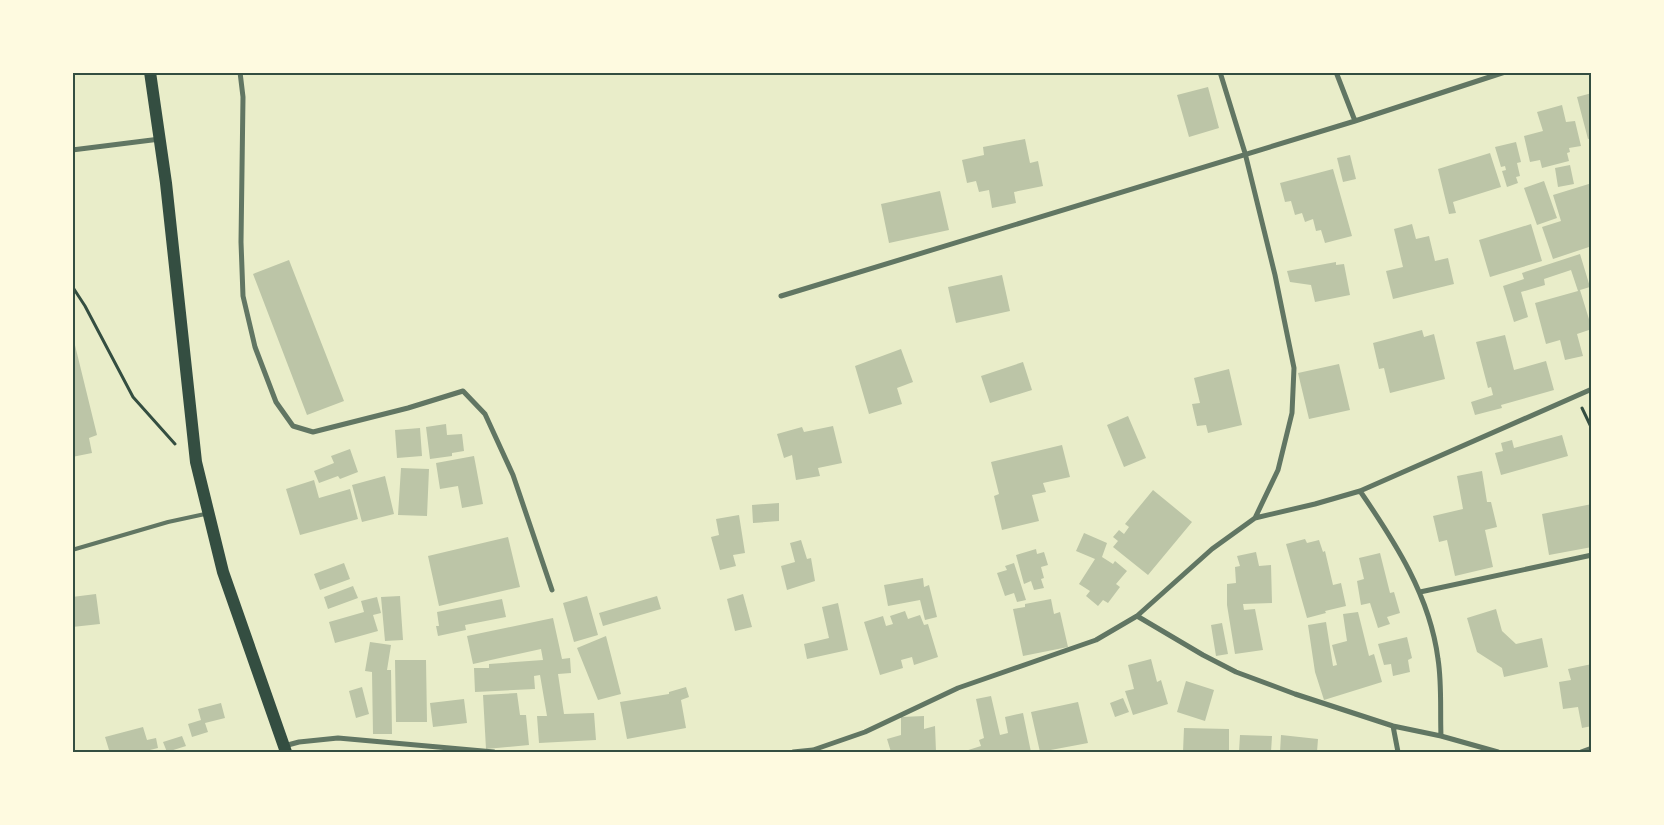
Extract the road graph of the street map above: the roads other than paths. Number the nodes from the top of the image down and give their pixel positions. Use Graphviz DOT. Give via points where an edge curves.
graph roads {
  1 [pos="150,72"];
  2 [pos="240,72"];
  3 [pos="1220,72"];
  4 [pos="1336,72"];
  5 [pos="1505,72"];
  6 [pos="1354,121"];
  7 [pos="160,139"];
  8 [pos="72,150"];
  9 [pos="1245,153"];
  10 [pos="781,296"];
  11 [pos="1592,389"];
  12 [pos="1360,490"];
  13 [pos="208,513"];
  14 [pos="1254,518"];
  15 [pos="72,550"];
  16 [pos="1592,555"];
  17 [pos="552,590"];
  18 [pos="1420,592"];
  19 [pos="1136,616"];
  20 [pos="1393,726"];
  21 [pos="1441,736"];
  22 [pos="1592,748"];
  23 [pos="285,749"];
  24 [pos="494,752"];
  25 [pos="793,752"];
  26 [pos="1398,752"];
  27 [pos="1498,752"];
  28 [pos="1581,752"];
  1 -- 7 [label="main road"];
  2 -- 17 [label="street" via="243,97 243,296 255,347 276,402 293,426 313,432 463,391 485,414 513,475"];
  3 -- 9 [label="street"];
  4 -- 6 [label="street"];
  5 -- 6 [label="street"];
  6 -- 9 [label="street"];
  7 -- 8 [label="street"];
  7 -- 13 [label="main road" via="196,462"];
  9 -- 10 [label="street"];
  9 -- 14 [label="street" via="1294,368 1292,413 1278,470"];
  11 -- 12 [label="street"];
  12 -- 14 [label="street"];
  12 -- 18 [label="street" via="1392,537"];
  13 -- 15 [label="lane"];
  13 -- 23 [label="main road" via="222,572"];
  14 -- 19 [label="street"];
  16 -- 18 [label="street"];
  18 -- 21 [label="street" via="1430,618 1439,660"];
  19 -- 20 [label="street" via="1236,672"];
  19 -- 25 [label="street" via="1096,640 958,688 865,732 813,750"];
  20 -- 21 [label="street"];
  20 -- 26 [label="street"];
  21 -- 27 [label="street"];
  22 -- 28 [label="street"];
  23 -- 24 [label="street" via="299,742 338,738"];
}
